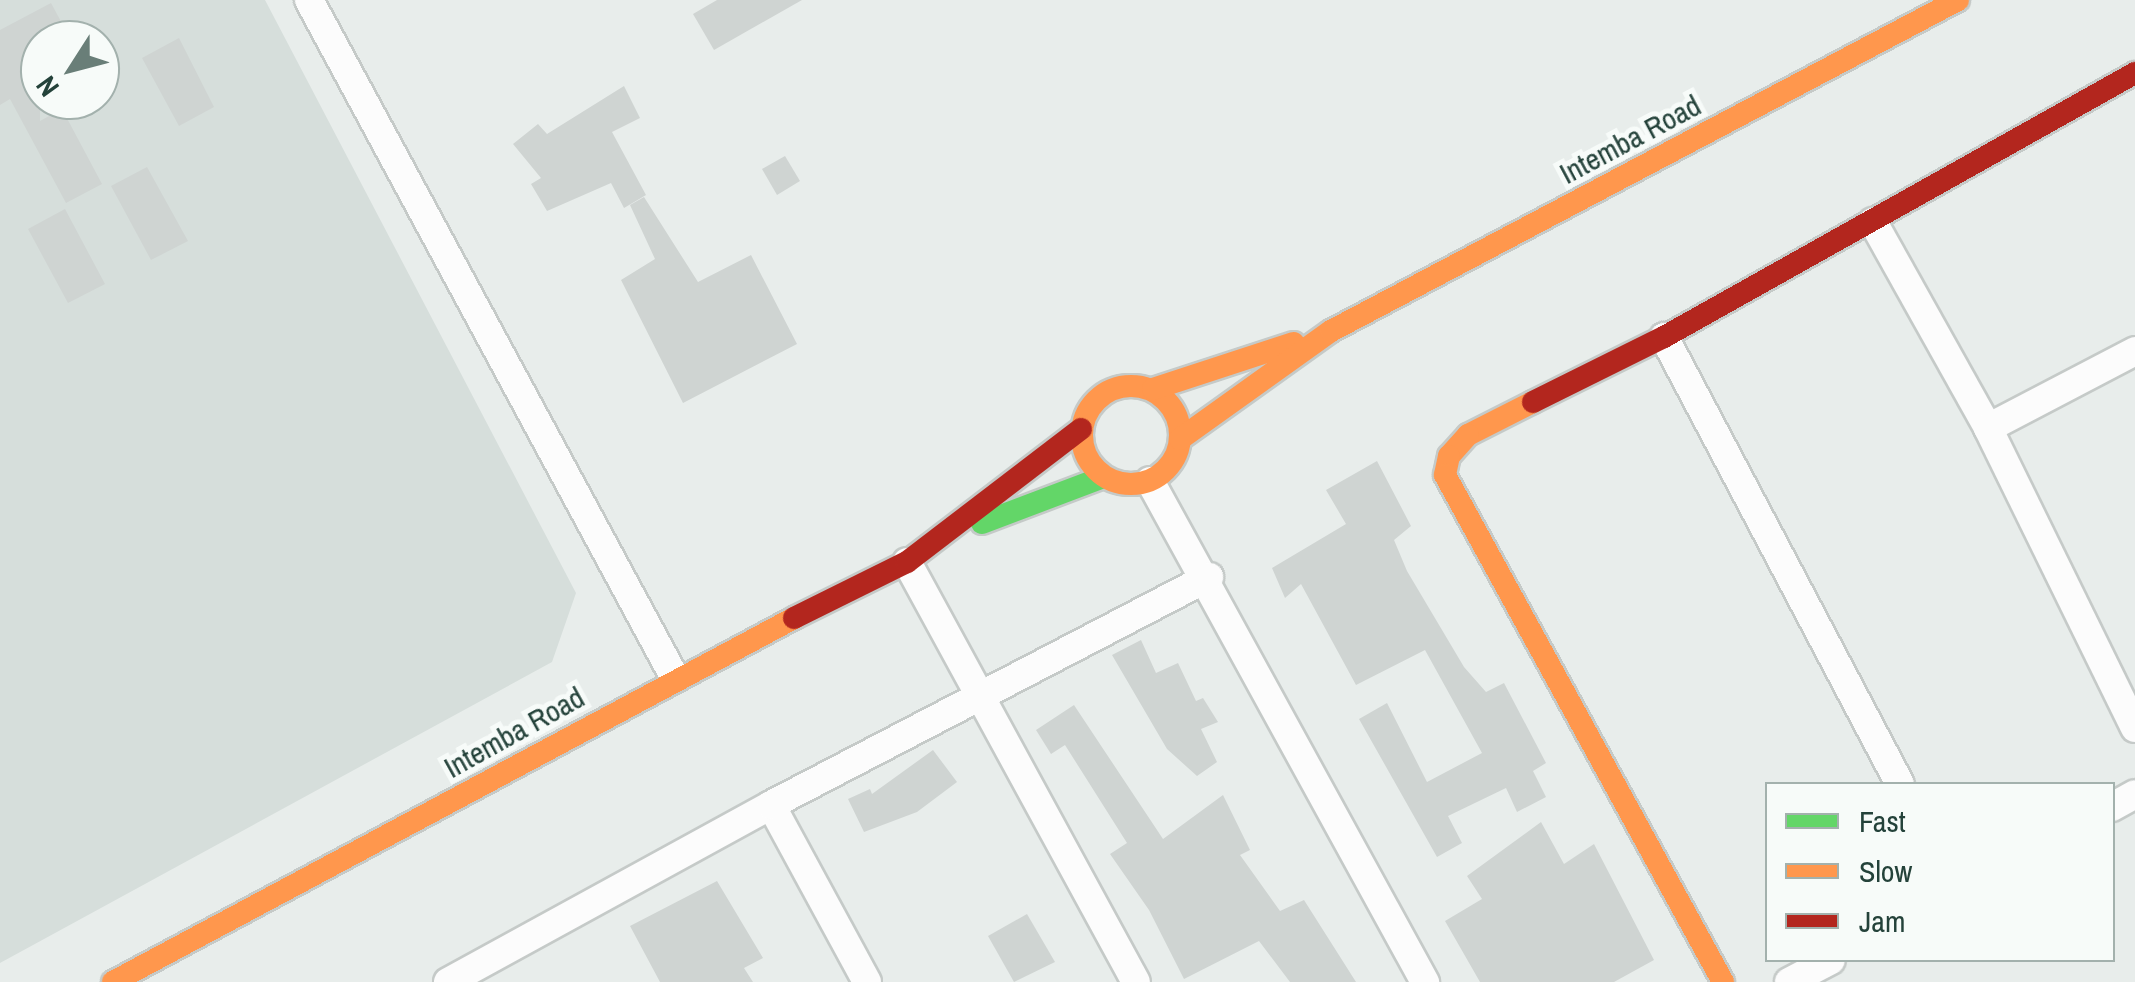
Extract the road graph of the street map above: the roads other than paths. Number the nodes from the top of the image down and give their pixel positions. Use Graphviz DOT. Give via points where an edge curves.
graph roads {
  1 [pos="309,0"];
  2 [pos="1958,0"];
  3 [pos="2135,73"];
  4 [pos="1873,222"];
  5 [pos="1331,331"];
  6 [pos="1664,336"];
  7 [pos="2135,351"];
  8 [pos="1153,389"];
  9 [pos="1988,428"];
  10 [pos="1081,430"];
  11 [pos="1180,439"];
  12 [pos="1104,477"];
  13 [pos="1150,481"];
  14 [pos="946,537"];
  15 [pos="907,562"];
  16 [pos="1209,577"];
  17 [pos="675,678"];
  18 [pos="981,701"];
  19 [pos="2135,728"];
  20 [pos="1899,782"];
  21 [pos="771,805"];
  22 [pos="1827,962"];
  23 [pos="113,982"];
  24 [pos="448,982"];
  25 [pos="867,982"];
  26 [pos="1136,982"];
  27 [pos="1425,982"];
  28 [pos="1723,982"];
  29 [pos="1789,982"];
  1 -- 17 [label="street"];
  2 -- 5 [label="street, Intemba Road"];
  3 -- 4 [label="street"];
  4 -- 6 [label="street"];
  4 -- 9 [label="street"];
  5 -- 8 [label="street"];
  5 -- 11 [label="street"];
  6 -- 20 [label="street"];
  6 -- 28 [label="street" via="1468,435 1449,456 1445,475"];
  7 -- 9 [label="street"];
  8 -- 10 [label="street" via="1121,385 1094,400"];
  8 -- 11 [label="street" via="1174,410"];
  9 -- 19 [label="street"];
  10 -- 12 [label="street" via="1086,457"];
  10 -- 14 [label="street"];
  11 -- 13 [label="street" via="1171,464"];
  12 -- 13 [label="street" via="1126,484"];
  12 -- 14 [label="street"];
  13 -- 16 [label="street"];
  14 -- 15 [label="street, Intemba Road"];
  15 -- 17 [label="street, Intemba Road"];
  15 -- 18 [label="street"];
  16 -- 18 [label="street"];
  16 -- 27 [label="street"];
  17 -- 23 [label="street, Intemba Road"];
  18 -- 21 [label="street"];
  18 -- 26 [label="street"];
  21 -- 24 [label="street"];
  21 -- 25 [label="street"];
  22 -- 29 [label="street"];
}
